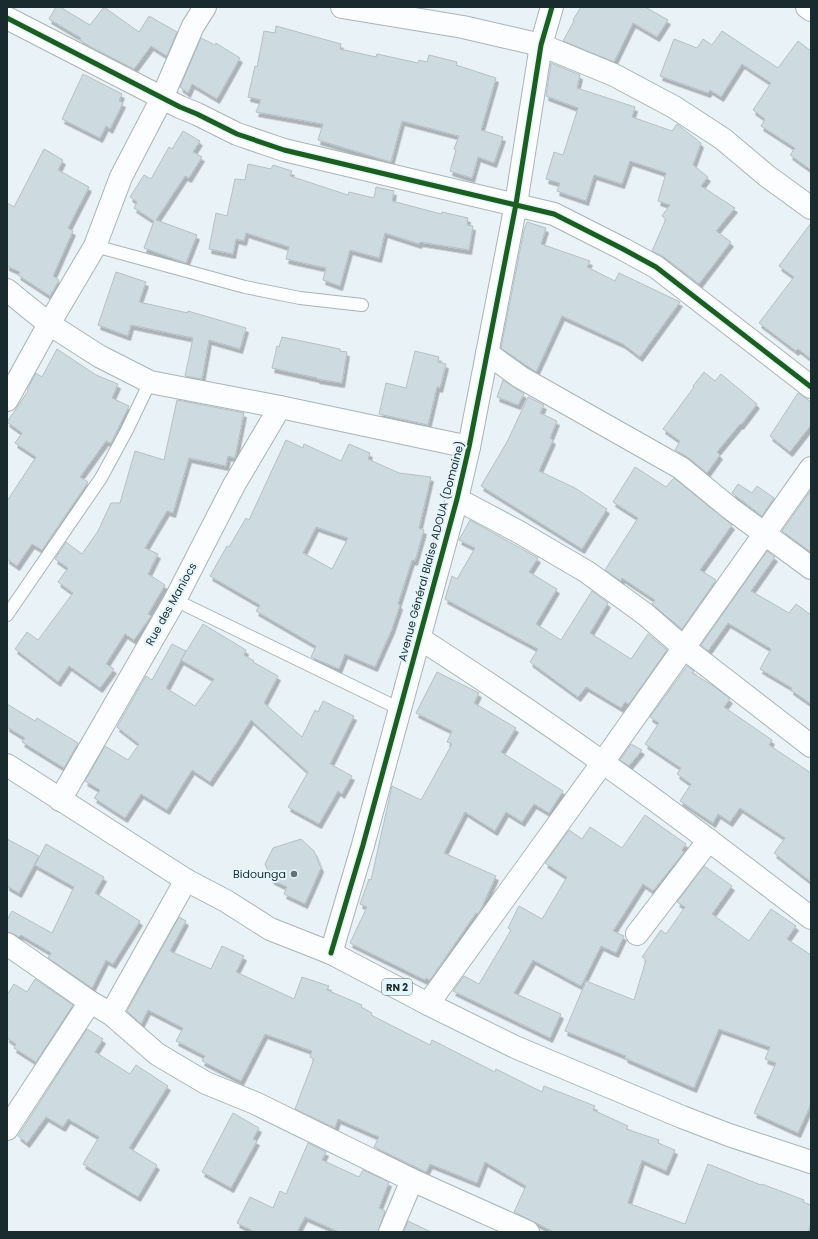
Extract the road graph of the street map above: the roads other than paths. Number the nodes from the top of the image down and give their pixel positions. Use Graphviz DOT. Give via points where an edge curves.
graph roads {
  1 [pos="205,7"];
  2 [pos="342,7"];
  3 [pos="552,7"];
  4 [pos="807,7"];
  5 [pos="365,9"];
  6 [pos="811,10"];
  7 [pos="7,18"];
  8 [pos="541,45"];
  9 [pos="162,98"];
  10 [pos="516,204"];
  11 [pos="811,208"];
  12 [pos="94,246"];
  13 [pos="7,290"];
  14 [pos="362,305"];
  15 [pos="49,324"];
  16 [pos="487,353"];
  17 [pos="150,382"];
  18 [pos="811,387"];
  19 [pos="7,400"];
  20 [pos="280,407"];
  21 [pos="469,447"];
  22 [pos="811,468"];
  23 [pos="457,499"];
  24 [pos="764,533"];
  25 [pos="811,568"];
  26 [pos="175,600"];
  27 [pos="7,615"];
  28 [pos="419,638"];
  29 [pos="683,648"];
  30 [pos="400,709"];
  31 [pos="811,746"];
  32 [pos="603,762"];
  33 [pos="7,765"];
  34 [pos="60,800"];
  35 [pos="709,840"];
  36 [pos="186,880"];
  37 [pos="811,918"];
  38 [pos="637,934"];
  39 [pos="7,944"];
  40 [pos="331,953"];
  41 [pos="90,1002"];
  42 [pos="428,1004"];
  43 [pos="111,1014"];
  44 [pos="8,1127"];
  45 [pos="810,1159"];
  46 [pos="412,1180"];
  47 [pos="390,1232"];
  48 [pos="528,1232"];
  1 -- 9 [label="main road" via="193,26"];
  2 -- 5 [label="main road"];
  3 -- 8 [label="main road, Avenue Général Blaise ADOUA (Domaine)"];
  4 -- 6 [label="main road"];
  5 -- 8 [label="main road" via="463,26"];
  7 -- 9 [label="main road"];
  8 -- 10 [label="main road, Avenue Général Blaise ADOUA (Domaine)"];
  8 -- 11 [label="main road" via="614,75 674,107 723,139"];
  9 -- 10 [label="main road" via="236,134 284,150"];
  9 -- 12 [label="main road" via="121,177"];
  10 -- 16 [label="main road, Avenue Général Blaise ADOUA (Domaine)"];
  10 -- 18 [label="main road" via="554,214 656,267"];
  12 -- 14 [label="lane" via="245,287 300,298"];
  12 -- 15 [label="main road"];
  13 -- 15 [label="main road"];
  15 -- 17 [label="main road" via="99,356"];
  15 -- 19 [label="main road"];
  16 -- 21 [label="main road, Avenue Général Blaise ADOUA (Domaine)"];
  16 -- 24 [label="main road" via="520,377 681,468"];
  17 -- 20 [label="main road"];
  17 -- 27 [label="lane" via="100,478"];
  20 -- 21 [label="main road"];
  20 -- 26 [label="main road, Rue des Maniocs" via="234,485"];
  21 -- 23 [label="main road, Avenue Général Blaise ADOUA (Domaine)"];
  22 -- 24 [label="main road"];
  23 -- 28 [label="main road, Avenue Général Blaise ADOUA (Domaine)"];
  23 -- 29 [label="main road" via="586,572 645,614"];
  24 -- 25 [label="main road"];
  24 -- 29 [label="main road"];
  26 -- 30 [label="lane"];
  26 -- 34 [label="main road, Rue des Maniocs"];
  28 -- 30 [label="main road, Avenue Général Blaise ADOUA (Domaine)"];
  28 -- 32 [label="main road"];
  29 -- 31 [label="main road"];
  29 -- 32 [label="main road"];
  30 -- 40 [label="main road, Avenue Général Blaise ADOUA (Domaine)" via="364,846"];
  32 -- 35 [label="main road"];
  32 -- 42 [label="main road"];
  33 -- 34 [label="main road, RN 2"];
  34 -- 36 [label="main road, RN 2"];
  35 -- 37 [label="main road"];
  35 -- 38 [label="main road"];
  36 -- 40 [label="main road, RN 2" via="270,928"];
  36 -- 43 [label="main road"];
  39 -- 41 [label="main road"];
  40 -- 42 [label="main road, RN 2"];
  41 -- 43 [label="main road"];
  41 -- 44 [label="main road"];
  42 -- 45 [label="main road, RN 2" via="514,1047 618,1091 722,1132"];
  43 -- 46 [label="main road" via="157,1054 206,1083 255,1103"];
  46 -- 47 [label="main road"];
  46 -- 48 [label="main road"];
}
